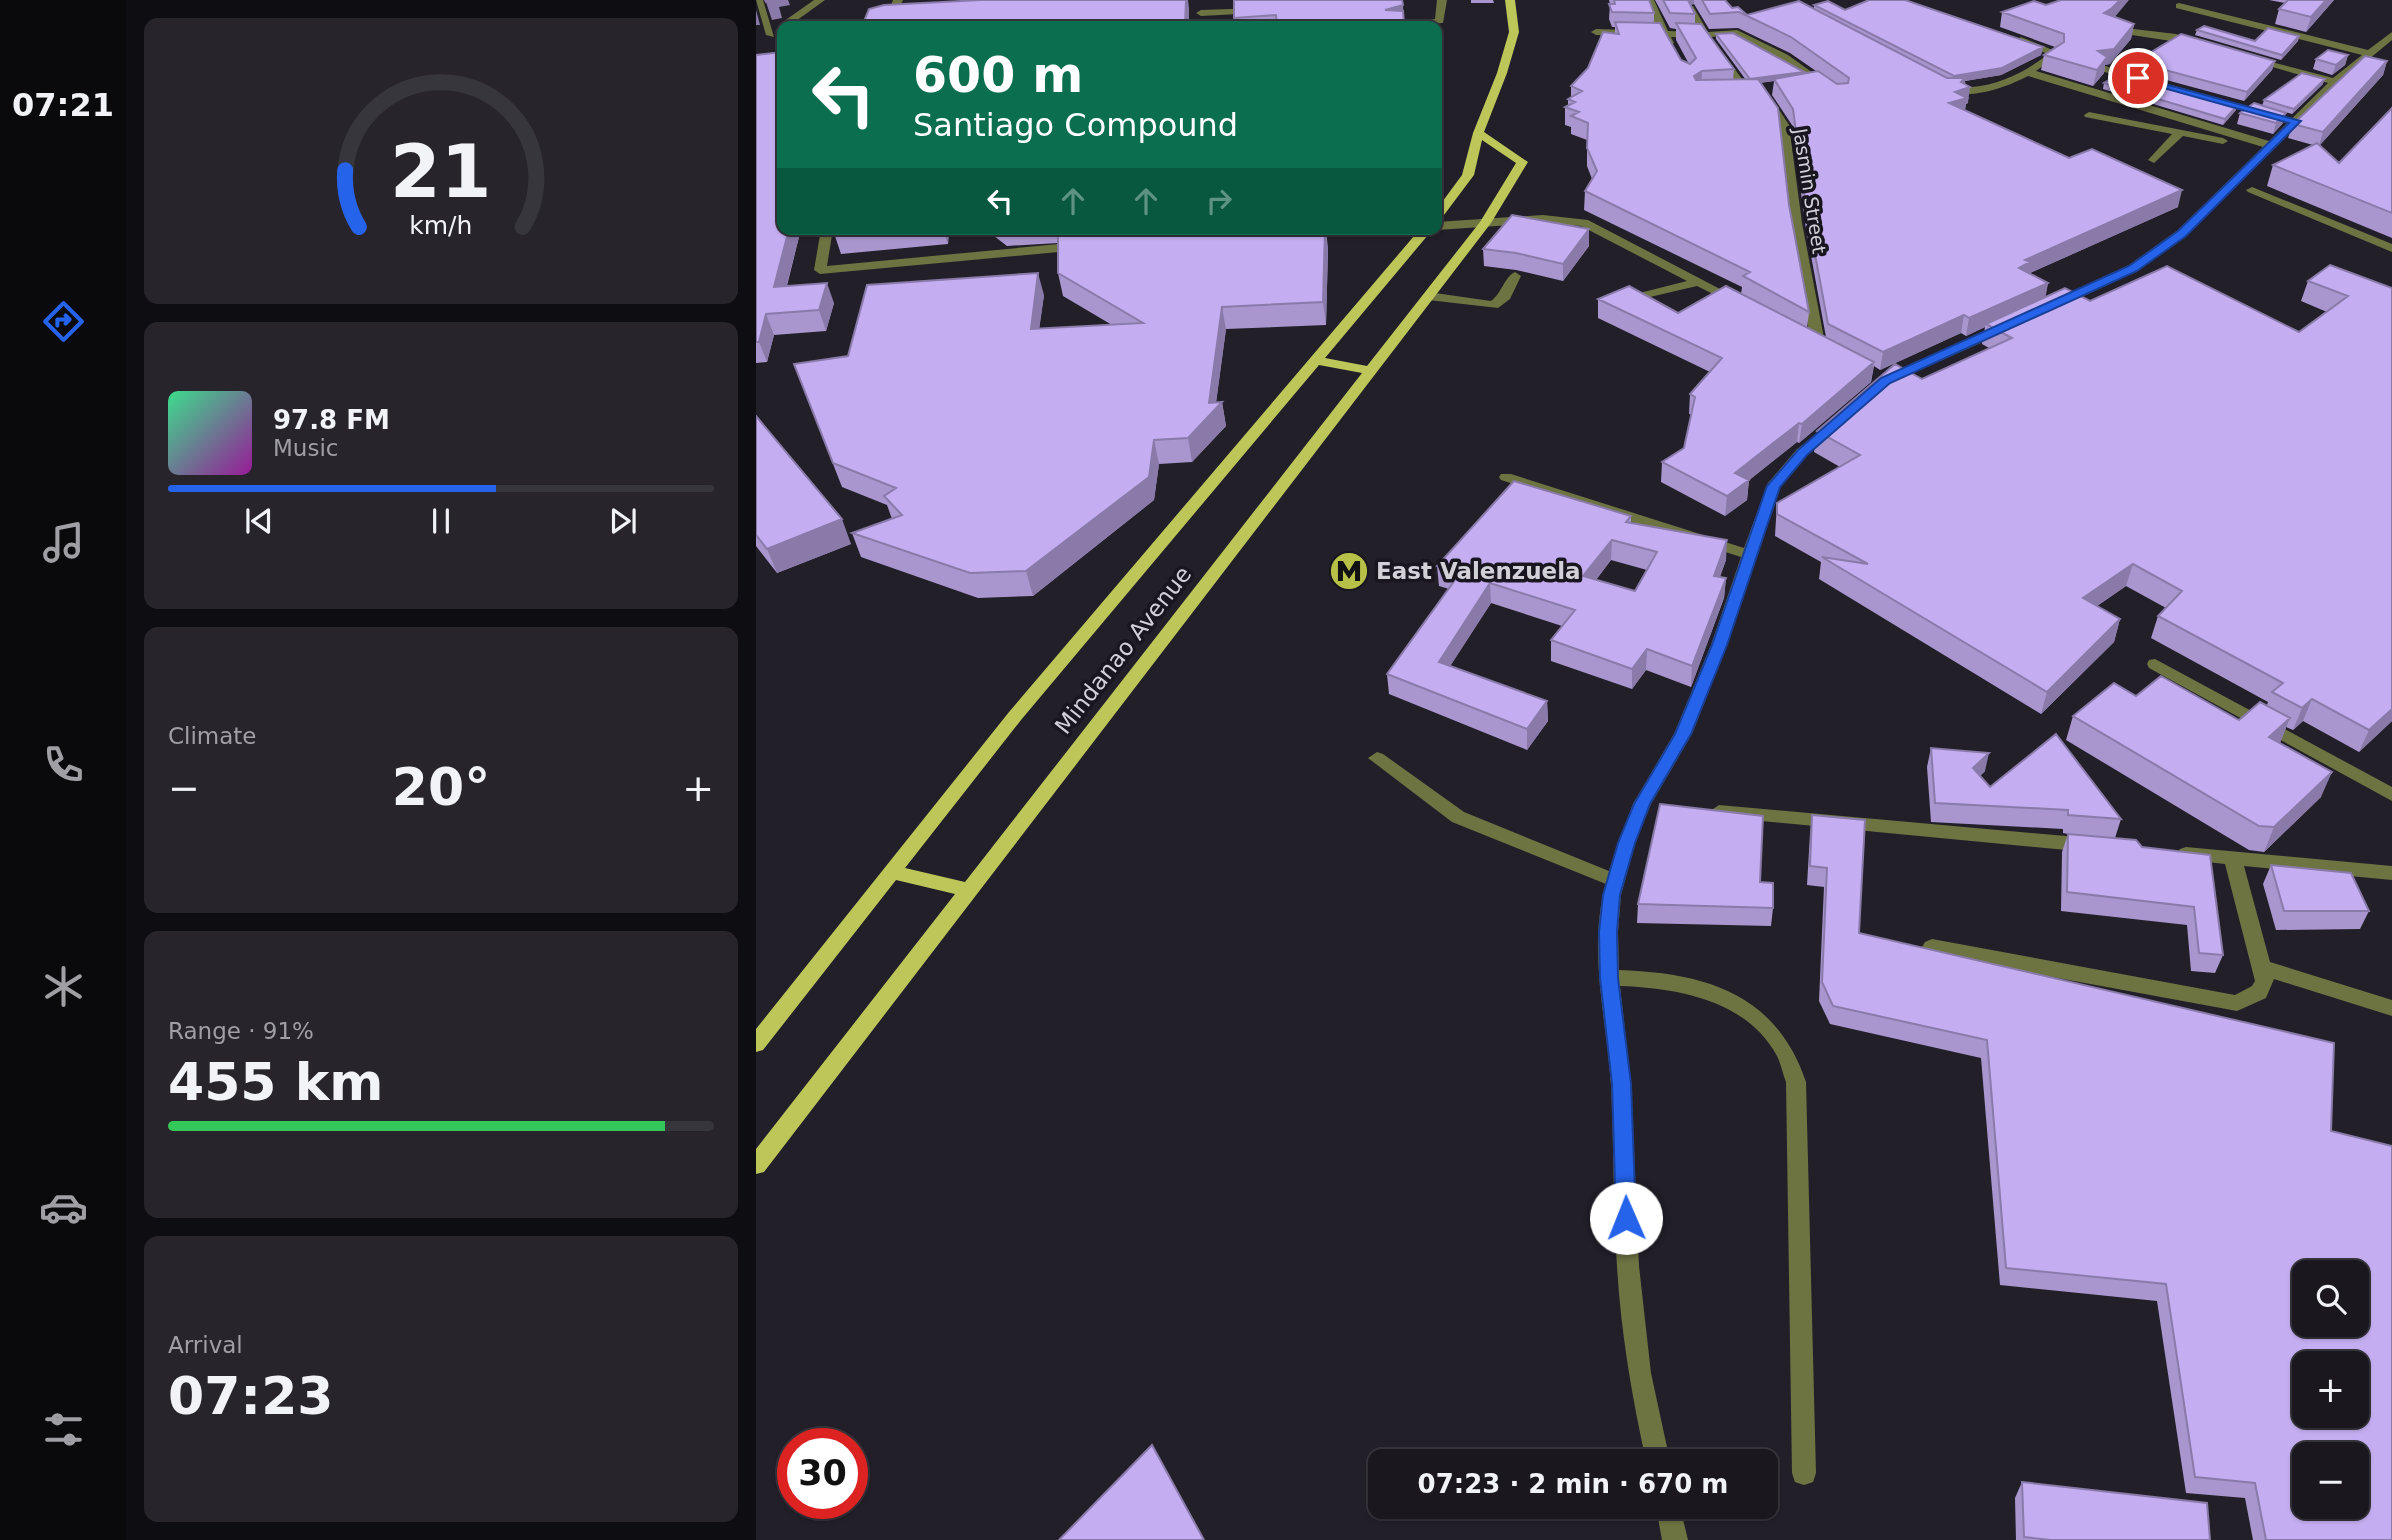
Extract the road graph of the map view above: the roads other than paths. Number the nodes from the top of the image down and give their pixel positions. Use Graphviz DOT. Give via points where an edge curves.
graph roads {
  1 [pos="758,0"];
  2 [pos="820,0"];
  3 [pos="898,0"];
  4 [pos="1441,0"];
  5 [pos="1510,0"];
  6 [pos="1649,0"];
  7 [pos="1198,2"];
  8 [pos="2179,6"];
  9 [pos="1690,8"];
  10 [pos="1268,9"];
  11 [pos="1201,13"];
  12 [pos="791,21"];
  13 [pos="881,21"];
  14 [pos="1202,21"];
  15 [pos="1440,21"];
  16 [pos="2108,29"];
  17 [pos="777,31"];
  18 [pos="1595,32"];
  19 [pos="1664,34"];
  20 [pos="1704,35"];
  21 [pos="2004,35"];
  22 [pos="2392,35"];
  23 [pos="2206,45"];
  24 [pos="2244,55"];
  25 [pos="1678,56"];
  26 [pos="2370,58"];
  27 [pos="2102,68"];
  28 [pos="2027,72"];
  29 [pos="1818,81"];
  30 [pos="2335,82"];
  31 [pos="1938,83"];
  32 [pos="2154,83"];
  33 [pos="1795,85"];
  34 [pos="1841,96"];
  35 [pos="2089,115"];
  36 [pos="1478,133"];
  37 [pos="2180,133"];
  38 [pos="2267,147"];
  39 [pos="2154,160"];
  40 [pos="2252,190"];
  41 [pos="1442,210"];
  42 [pos="1485,223"];
  43 [pos="1442,226"];
  44 [pos="826,235"];
  45 [pos="1422,235"];
  46 [pos="1097,245"];
  47 [pos="2392,248"];
  48 [pos="1515,276"];
  49 [pos="1700,281"];
  50 [pos="1428,296"];
  51 [pos="1607,305"];
  52 [pos="1746,305"];
  53 [pos="2038,312"];
  54 [pos="2017,321"];
  55 [pos="1801,334"];
  56 [pos="1316,360"];
  57 [pos="1369,370"];
  58 [pos="1878,381"];
  59 [pos="1844,416"];
  60 [pos="1506,477"];
  61 [pos="1750,555"];
  62 [pos="2155,664"];
  63 [pos="1377,758"];
  64 [pos="2392,795"];
  65 [pos="1642,804"];
  66 [pos="1668,806"];
  67 [pos="1707,810"];
  68 [pos="2110,847"];
  69 [pos="2165,852"];
  70 [pos="2233,859"];
  71 [pos="892,872"];
  72 [pos="2392,873"];
  73 [pos="1616,881"];
  74 [pos="966,889"];
  75 [pos="1932,947"];
  76 [pos="2261,967"];
  77 [pos="1609,978"];
  78 [pos="2392,1008"];
  79 [pos="756,1044"];
  80 [pos="756,1165"];
  81 [pos="1655,1449"];
  82 [pos="1804,1472"];
  83 [pos="1671,1519"];
  84 [pos="1675,1540"];
  1 -- 17 [label="street" via="767,38"];
  2 -- 12 [label="street"];
  3 -- 13 [label="street" via="891,18"];
  4 -- 15 [label="street"];
  5 -- 36 [label="main road" via="1514,32"];
  6 -- 19 [label="street"];
  7 -- 11 [label="street"];
  8 -- 26 [label="street"];
  9 -- 20 [label="street, Jasmin Street"];
  10 -- 11 [label="street"];
  11 -- 14 [label="street"];
  16 -- 23 [label="street"];
  18 -- 19 [label="street"];
  19 -- 20 [label="street"];
  19 -- 25 [label="street"];
  20 -- 29 [label="street" via="1734,32 1784,57"];
  20 -- 55 [label="street, Jasmin Street" via="1740,90 1766,90 1784,125 1796,223 1824,346"];
  21 -- 28 [label="street" via="2055,52"];
  22 -- 26 [label="street"];
  24 -- 30 [label="street"];
  26 -- 30 [label="street"];
  27 -- 32 [label="street"];
  28 -- 31 [label="street" via="1966,91"];
  28 -- 38 [label="street"];
  29 -- 33 [label="street"];
  29 -- 34 [label="street"];
  30 -- 38 [label="street" via="2289,120"];
  35 -- 37 [label="street"];
  36 -- 41 [label="main road" via="1468,175"];
  36 -- 42 [label="main road, Mindanao Avenue" via="1522,162"];
  37 -- 38 [label="street"];
  37 -- 39 [label="street"];
  38 -- 53 [label="street" via="2182,233 2133,268"];
  40 -- 47 [label="street"];
  42 -- 43 [label="street"];
  42 -- 49 [label="street" via="1544,219 1584,223"];
  42 -- 50 [label="main road, Mindanao Avenue"];
  44 -- 46 [label="street" via="820,270"];
  45 -- 56 [label="main road, Mindanao Avenue"];
  48 -- 50 [label="street" via="1506,296 1494,305"];
  49 -- 51 [label="street"];
  49 -- 52 [label="street"];
  50 -- 57 [label="main road, Mindanao Avenue"];
  54 -- 58 [label="street"];
  56 -- 57 [label="main road"];
  56 -- 71 [label="main road, Mindanao Avenue" via="1015,716"];
  57 -- 74 [label="main road, Mindanao Avenue"];
  59 -- 61 [label="street" via="1773,486"];
  60 -- 61 [label="street"];
  61 -- 65 [label="street" via="1683,734"];
  62 -- 64 [label="street"];
  63 -- 73 [label="street" via="1458,817"];
  65 -- 66 [label="street"];
  65 -- 73 [label="street"];
  67 -- 68 [label="street"];
  69 -- 70 [label="street"];
  70 -- 72 [label="street"];
  70 -- 76 [label="street"];
  71 -- 74 [label="main road"];
  71 -- 79 [label="main road, Mindanao Avenue"];
  73 -- 77 [label="street" via="1608,932"];
  74 -- 80 [label="main road, Mindanao Avenue"];
  75 -- 76 [label="street" via="2237,1003 2259,992 2265,981"];
  76 -- 78 [label="street"];
  77 -- 81 [label="street" via="1621,1084 1632,1306 1639,1373"];
  77 -- 82 [label="street" via="1664,979 1706,989 1750,1014 1783,1048 1796,1082"];
  83 -- 84 [label="street"];
}
